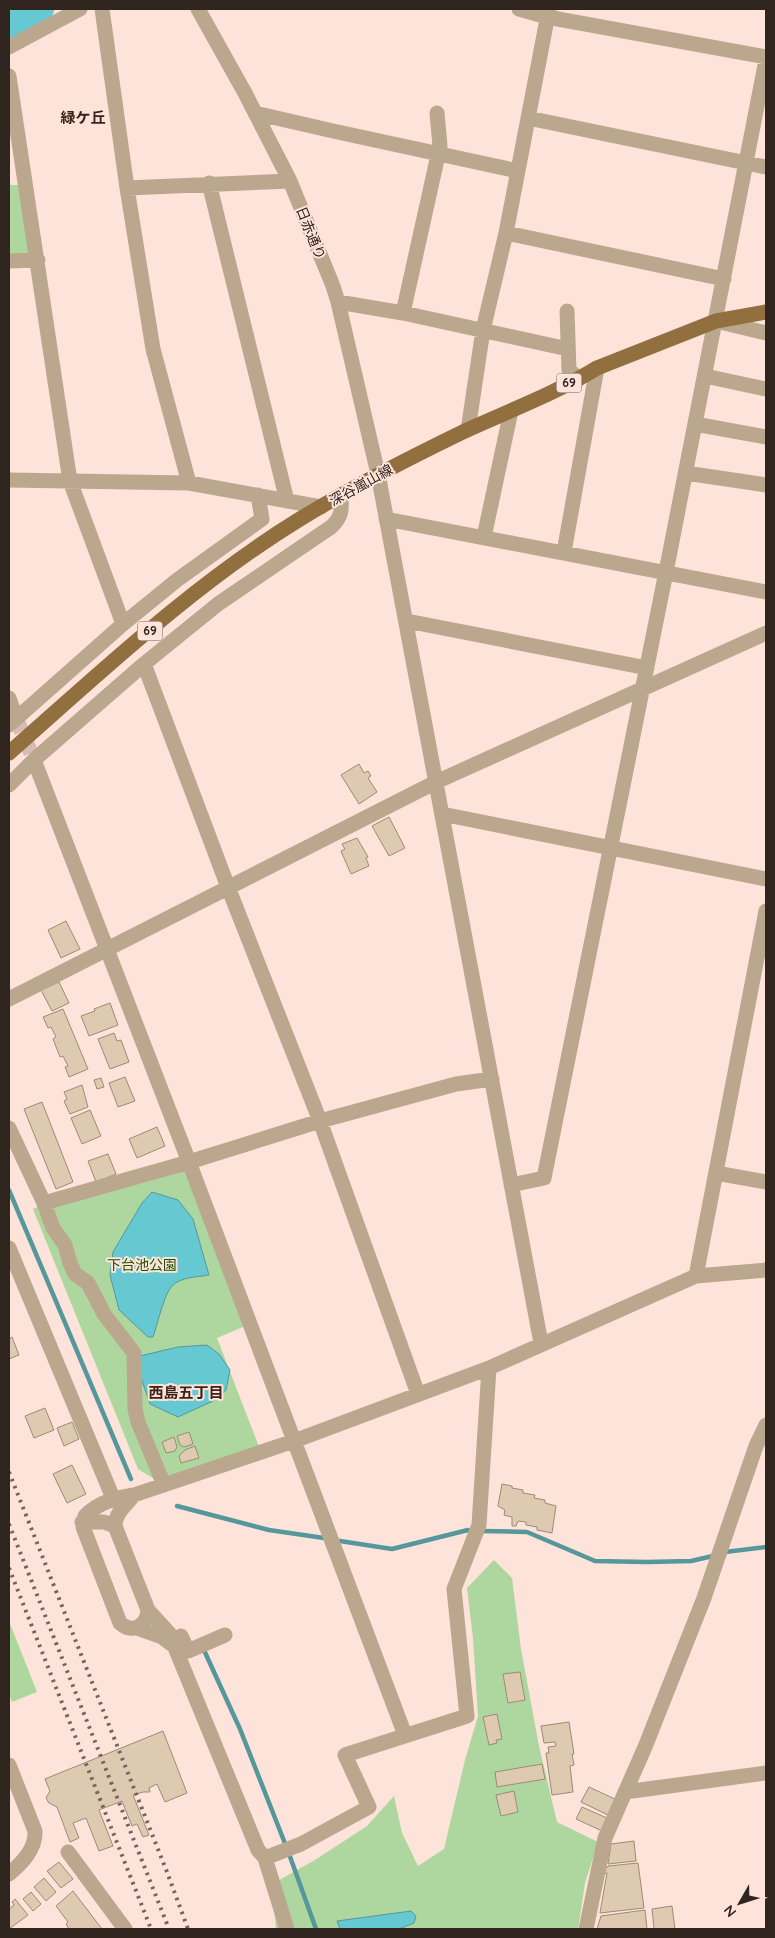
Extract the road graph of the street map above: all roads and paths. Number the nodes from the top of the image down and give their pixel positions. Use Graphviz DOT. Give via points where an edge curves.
graph roads {
  1 [pos="80,9"];
  2 [pos="102,9"];
  3 [pos="198,9"];
  4 [pos="519,9"];
  5 [pos="548,13"];
  6 [pos="9,46"];
  7 [pos="766,59"];
  8 [pos="9,76"];
  9 [pos="255,113"];
  10 [pos="437,113"];
  11 [pos="528,118"];
  12 [pos="438,154"];
  13 [pos="746,162"];
  14 [pos="766,167"];
  15 [pos="518,171"];
  16 [pos="290,181"];
  17 [pos="209,183"];
  18 [pos="127,188"];
  19 [pos="506,233"];
  20 [pos="38,260"];
  21 [pos="9,261"];
  22 [pos="724,278"];
  23 [pos="338,302"];
  24 [pos="568,311"];
  25 [pos="766,312"];
  26 [pos="403,313"];
  27 [pos="716,321"];
  28 [pos="483,330"];
  29 [pos="766,333"];
  30 [pos="568,349"];
  31 [pos="597,368"];
  32 [pos="705,376"];
  33 [pos="579,379"];
  34 [pos="766,389"];
  35 [pos="511,411"];
  36 [pos="695,424"];
  37 [pos="468,430"];
  38 [pos="766,437"];
  39 [pos="686,473"];
  40 [pos="378,474"];
  41 [pos="9,480"];
  42 [pos="70,480"];
  43 [pos="189,483"];
  44 [pos="766,485"];
  45 [pos="258,495"];
  46 [pos="341,495"];
  47 [pos="287,501"];
  48 [pos="321,507"];
  49 [pos="386,520"];
  50 [pos="484,537"];
  51 [pos="564,552"];
  52 [pos="666,572"];
  53 [pos="766,592"];
  54 [pos="406,621"];
  55 [pos="123,624"];
  56 [pos="766,633"];
  57 [pos="144,664"];
  58 [pos="647,668"];
  59 [pos="643,688"];
  60 [pos="9,698"];
  61 [pos="13,721"];
  62 [pos="9,752"];
  63 [pos="34,760"];
  64 [pos="436,782"];
  65 [pos="9,785"];
  66 [pos="442,814"];
  67 [pos="610,847"];
  68 [pos="766,879"];
  69 [pos="228,887"];
  70 [pos="766,911"];
  71 [pos="107,950"];
  72 [pos="762,955"];
  73 [pos="9,999"];
  74 [pos="492,1079"];
  75 [pos="320,1120"];
  76 [pos="9,1128"];
  77 [pos="189,1162"];
  78 [pos="716,1173"];
  79 [pos="766,1182"];
  80 [pos="511,1185"];
  81 [pos="44,1203"];
  82 [pos="9,1248"];
  83 [pos="766,1270"];
  84 [pos="696,1276"];
  85 [pos="541,1344"];
  86 [pos="489,1368"];
  87 [pos="418,1394"];
  88 [pos="766,1425"];
  89 [pos="294,1441"];
  90 [pos="164,1485"];
  91 [pos="123,1499"];
  92 [pos="82,1522"];
  93 [pos="115,1526"];
  94 [pos="148,1610"];
  95 [pos="137,1628"];
  96 [pos="224,1635"];
  97 [pos="176,1650"];
  98 [pos="406,1735"];
  99 [pos="9,1765"];
  100 [pos="766,1773"];
  101 [pos="626,1792"];
  102 [pos="68,1852"];
  103 [pos="268,1857"];
  104 [pos="11,1871"];
  105 [pos="125,1929"];
  106 [pos="287,1929"];
  107 [pos="586,1929"];
  1 -- 6 [label="street"];
  2 -- 18 [label="street"];
  3 -- 9 [label="street, 日赤通り"];
  4 -- 5 [label="street"];
  5 -- 7 [label="street"];
  5 -- 11 [label="street"];
  7 -- 13 [label="street"];
  8 -- 20 [label="street"];
  9 -- 12 [label="street"];
  9 -- 16 [label="street, 日赤通り"];
  10 -- 12 [label="street"];
  11 -- 13 [label="street"];
  11 -- 15 [label="street"];
  12 -- 15 [label="street"];
  12 -- 26 [label="street"];
  13 -- 14 [label="street"];
  13 -- 22 [label="street"];
  15 -- 19 [label="street"];
  16 -- 17 [label="street"];
  16 -- 23 [label="street, 日赤通り"];
  17 -- 18 [label="street"];
  17 -- 47 [label="street"];
  18 -- 43 [label="street" via="154,352"];
  19 -- 22 [label="street"];
  19 -- 28 [label="street"];
  20 -- 21 [label="street"];
  20 -- 42 [label="street"];
  22 -- 27 [label="street"];
  23 -- 26 [label="street"];
  23 -- 40 [label="street, 日赤通り"];
  24 -- 30 [label="street"];
  25 -- 27 [label="main road, 深谷嵐山線 / 69"];
  26 -- 28 [label="street"];
  27 -- 29 [label="street"];
  27 -- 31 [label="main road, 深谷嵐山線 / 69"];
  27 -- 32 [label="street"];
  28 -- 30 [label="street"];
  28 -- 37 [label="street"];
  30 -- 33 [label="street" via="569,370"];
  31 -- 33 [label="main road, 深谷嵐山線 / 69"];
  31 -- 51 [label="street"];
  32 -- 34 [label="street"];
  32 -- 36 [label="street"];
  33 -- 35 [label="main road, 深谷嵐山線 / 69"];
  35 -- 37 [label="main road, 深谷嵐山線 / 69"];
  35 -- 50 [label="street"];
  36 -- 38 [label="street"];
  36 -- 39 [label="street"];
  37 -- 40 [label="main road, 深谷嵐山線 / 69"];
  39 -- 44 [label="street"];
  39 -- 52 [label="street"];
  40 -- 46 [label="main road, 深谷嵐山線 / 69"];
  40 -- 49 [label="street, 日赤通り"];
  41 -- 42 [label="street"];
  42 -- 43 [label="street"];
  42 -- 55 [label="street"];
  43 -- 45 [label="street"];
  45 -- 47 [label="street"];
  45 -- 55 [label="street" via="262,519 177,580"];
  46 -- 48 [label="main road, 深谷嵐山線 / 69"];
  46 -- 57 [label="street" via="342,512 331,527 218,604"];
  47 -- 48 [label="street"];
  48 -- 62 [label="main road, 深谷嵐山線 / 69" via="224,570"];
  49 -- 50 [label="street"];
  49 -- 54 [label="street, 日赤通り"];
  50 -- 51 [label="street"];
  51 -- 52 [label="street"];
  52 -- 53 [label="street"];
  52 -- 58 [label="street"];
  54 -- 58 [label="street"];
  54 -- 64 [label="street, 日赤通り"];
  55 -- 61 [label="street"];
  56 -- 59 [label="street"];
  57 -- 63 [label="street"];
  57 -- 69 [label="street"];
  58 -- 59 [label="street"];
  59 -- 64 [label="street"];
  59 -- 67 [label="street"];
  60 -- 61 [label="street"];
  63 -- 65 [label="street"];
  63 -- 71 [label="street"];
  64 -- 66 [label="street, 日赤通り"];
  64 -- 69 [label="street"];
  66 -- 67 [label="street"];
  66 -- 74 [label="street, 日赤通り"];
  67 -- 68 [label="street"];
  67 -- 80 [label="street" via="544,1178"];
  69 -- 71 [label="street"];
  69 -- 75 [label="street"];
  70 -- 72 [label="street"];
  71 -- 73 [label="street"];
  71 -- 77 [label="street"];
  72 -- 78 [label="street"];
  74 -- 75 [label="street" via="456,1084"];
  74 -- 80 [label="street, 日赤通り"];
  75 -- 77 [label="street"];
  75 -- 87 [label="street"];
  76 -- 81 [label="street"];
  77 -- 81 [label="street"];
  77 -- 89 [label="street"];
  78 -- 79 [label="street"];
  78 -- 84 [label="street"];
  80 -- 85 [label="street, 日赤通り"];
  81 -- 90 [label="street" via="53,1228 65,1244 75,1274 88,1282 104,1314 134,1353 134,1409"];
  82 -- 91 [label="street"];
  83 -- 84 [label="street"];
  84 -- 85 [label="street"];
  85 -- 86 [label="street"];
  86 -- 87 [label="street"];
  86 -- 98 [label="street" via="479,1525 454,1588 467,1716"];
  87 -- 89 [label="street"];
  88 -- 101 [label="street" via="702,1605"];
  89 -- 90 [label="street"];
  89 -- 98 [label="street"];
  90 -- 91 [label="street"];
  91 -- 92 [label="street" via="90,1510"];
  91 -- 93 [label="street"];
  92 -- 93 [label="street" via="104,1522"];
  92 -- 95 [label="street" via="120,1623 128,1628"];
  93 -- 94 [label="street"];
  94 -- 95 [label="street" via="145,1621"];
  94 -- 97 [label="street" via="169,1633"];
  95 -- 97 [label="street" via="162,1637"];
  96 -- 97 [label="street" via="188,1651 181,1636 178,1638 184,1652"];
  97 -- 103 [label="street" via="258,1850"];
  98 -- 103 [label="street" via="345,1755 369,1807 301,1844"];
  99 -- 104 [label="street" via="35,1838 27,1856"];
  100 -- 101 [label="street"];
  101 -- 107 [label="street" via="605,1838"];
  102 -- 105 [label="street"];
  103 -- 106 [label="street"];
}
